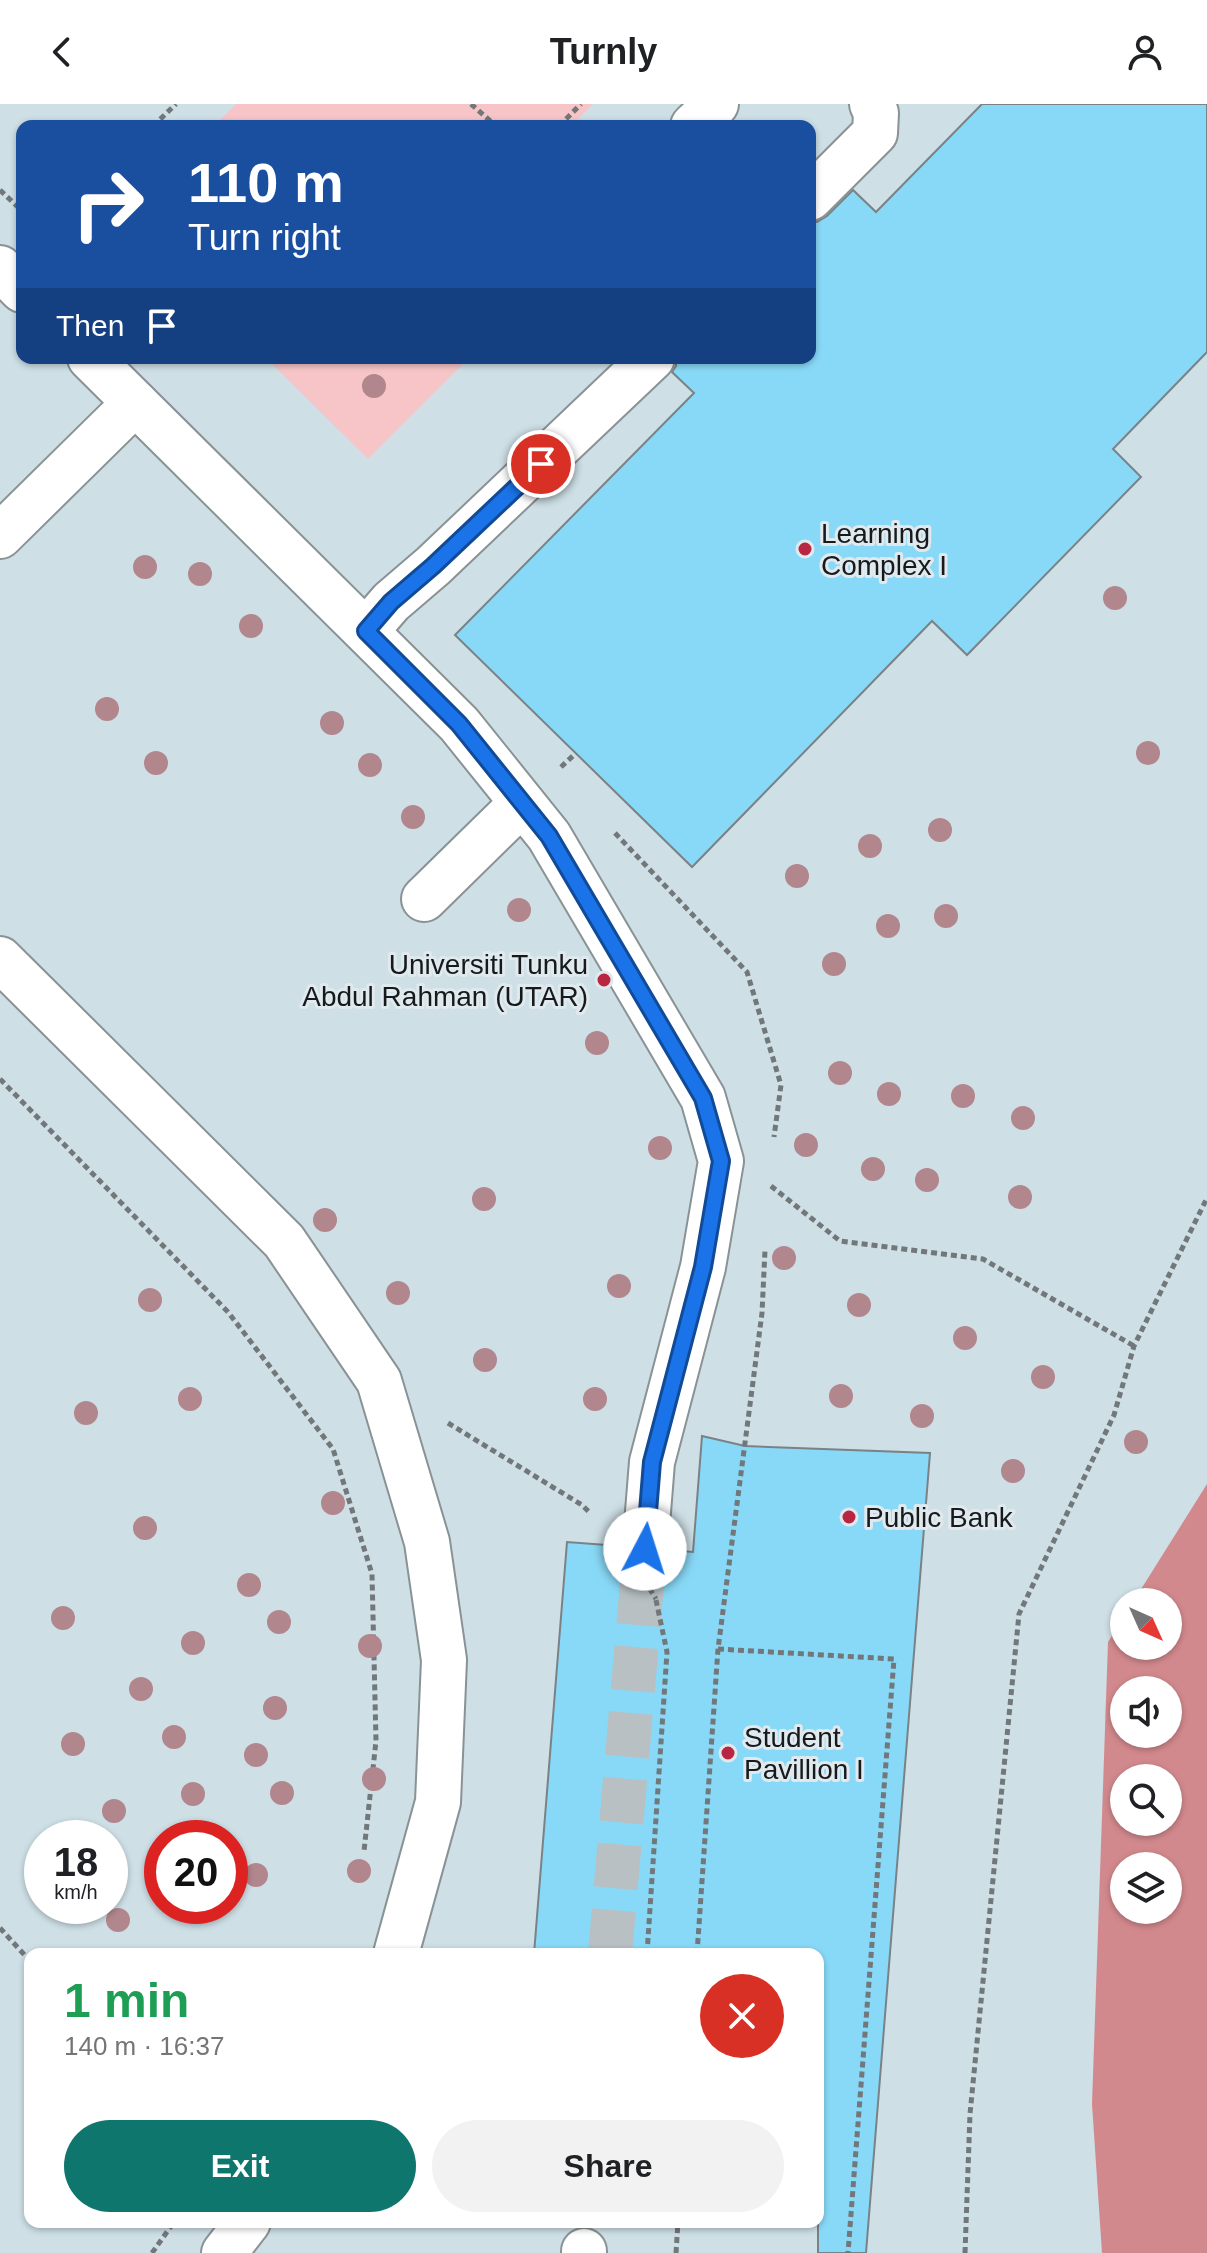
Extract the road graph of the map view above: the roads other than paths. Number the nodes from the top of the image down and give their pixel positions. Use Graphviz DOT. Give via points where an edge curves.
graph roads {
  1 [pos="716,104"];
  2 [pos="872,104"];
  3 [pos="699,120"];
  4 [pos="816,192"];
  5 [pos="0,268"];
  6 [pos="16,284"];
  7 [pos="96,364"];
  8 [pos="645,364"];
  9 [pos="135,403"];
  10 [pos="0,536"];
  11 [pos="366,631"];
  12 [pos="522,803"];
  13 [pos="424,899"];
  14 [pos="0,959"];
  15 [pos="627,1543"];
  16 [pos="398,1948"];
  17 [pos="243,2228"];
  18 [pos="224,2253"];
  1 -- 3 [label="street"];
  2 -- 4 [label="street" via="875,133"];
  5 -- 6 [label="street"];
  7 -- 9 [label="street"];
  8 -- 11 [label="street"];
  9 -- 10 [label="street"];
  9 -- 11 [label="street"];
  11 -- 12 [label="street" via="459,724"];
  12 -- 13 [label="street"];
  12 -- 15 [label="street" via="549,836 703,1098 721,1161 703,1267"];
  14 -- 16 [label="street" via="284,1241 379,1381 427,1542 444,1660 438,1802"];
  17 -- 18 [label="street"];
}
